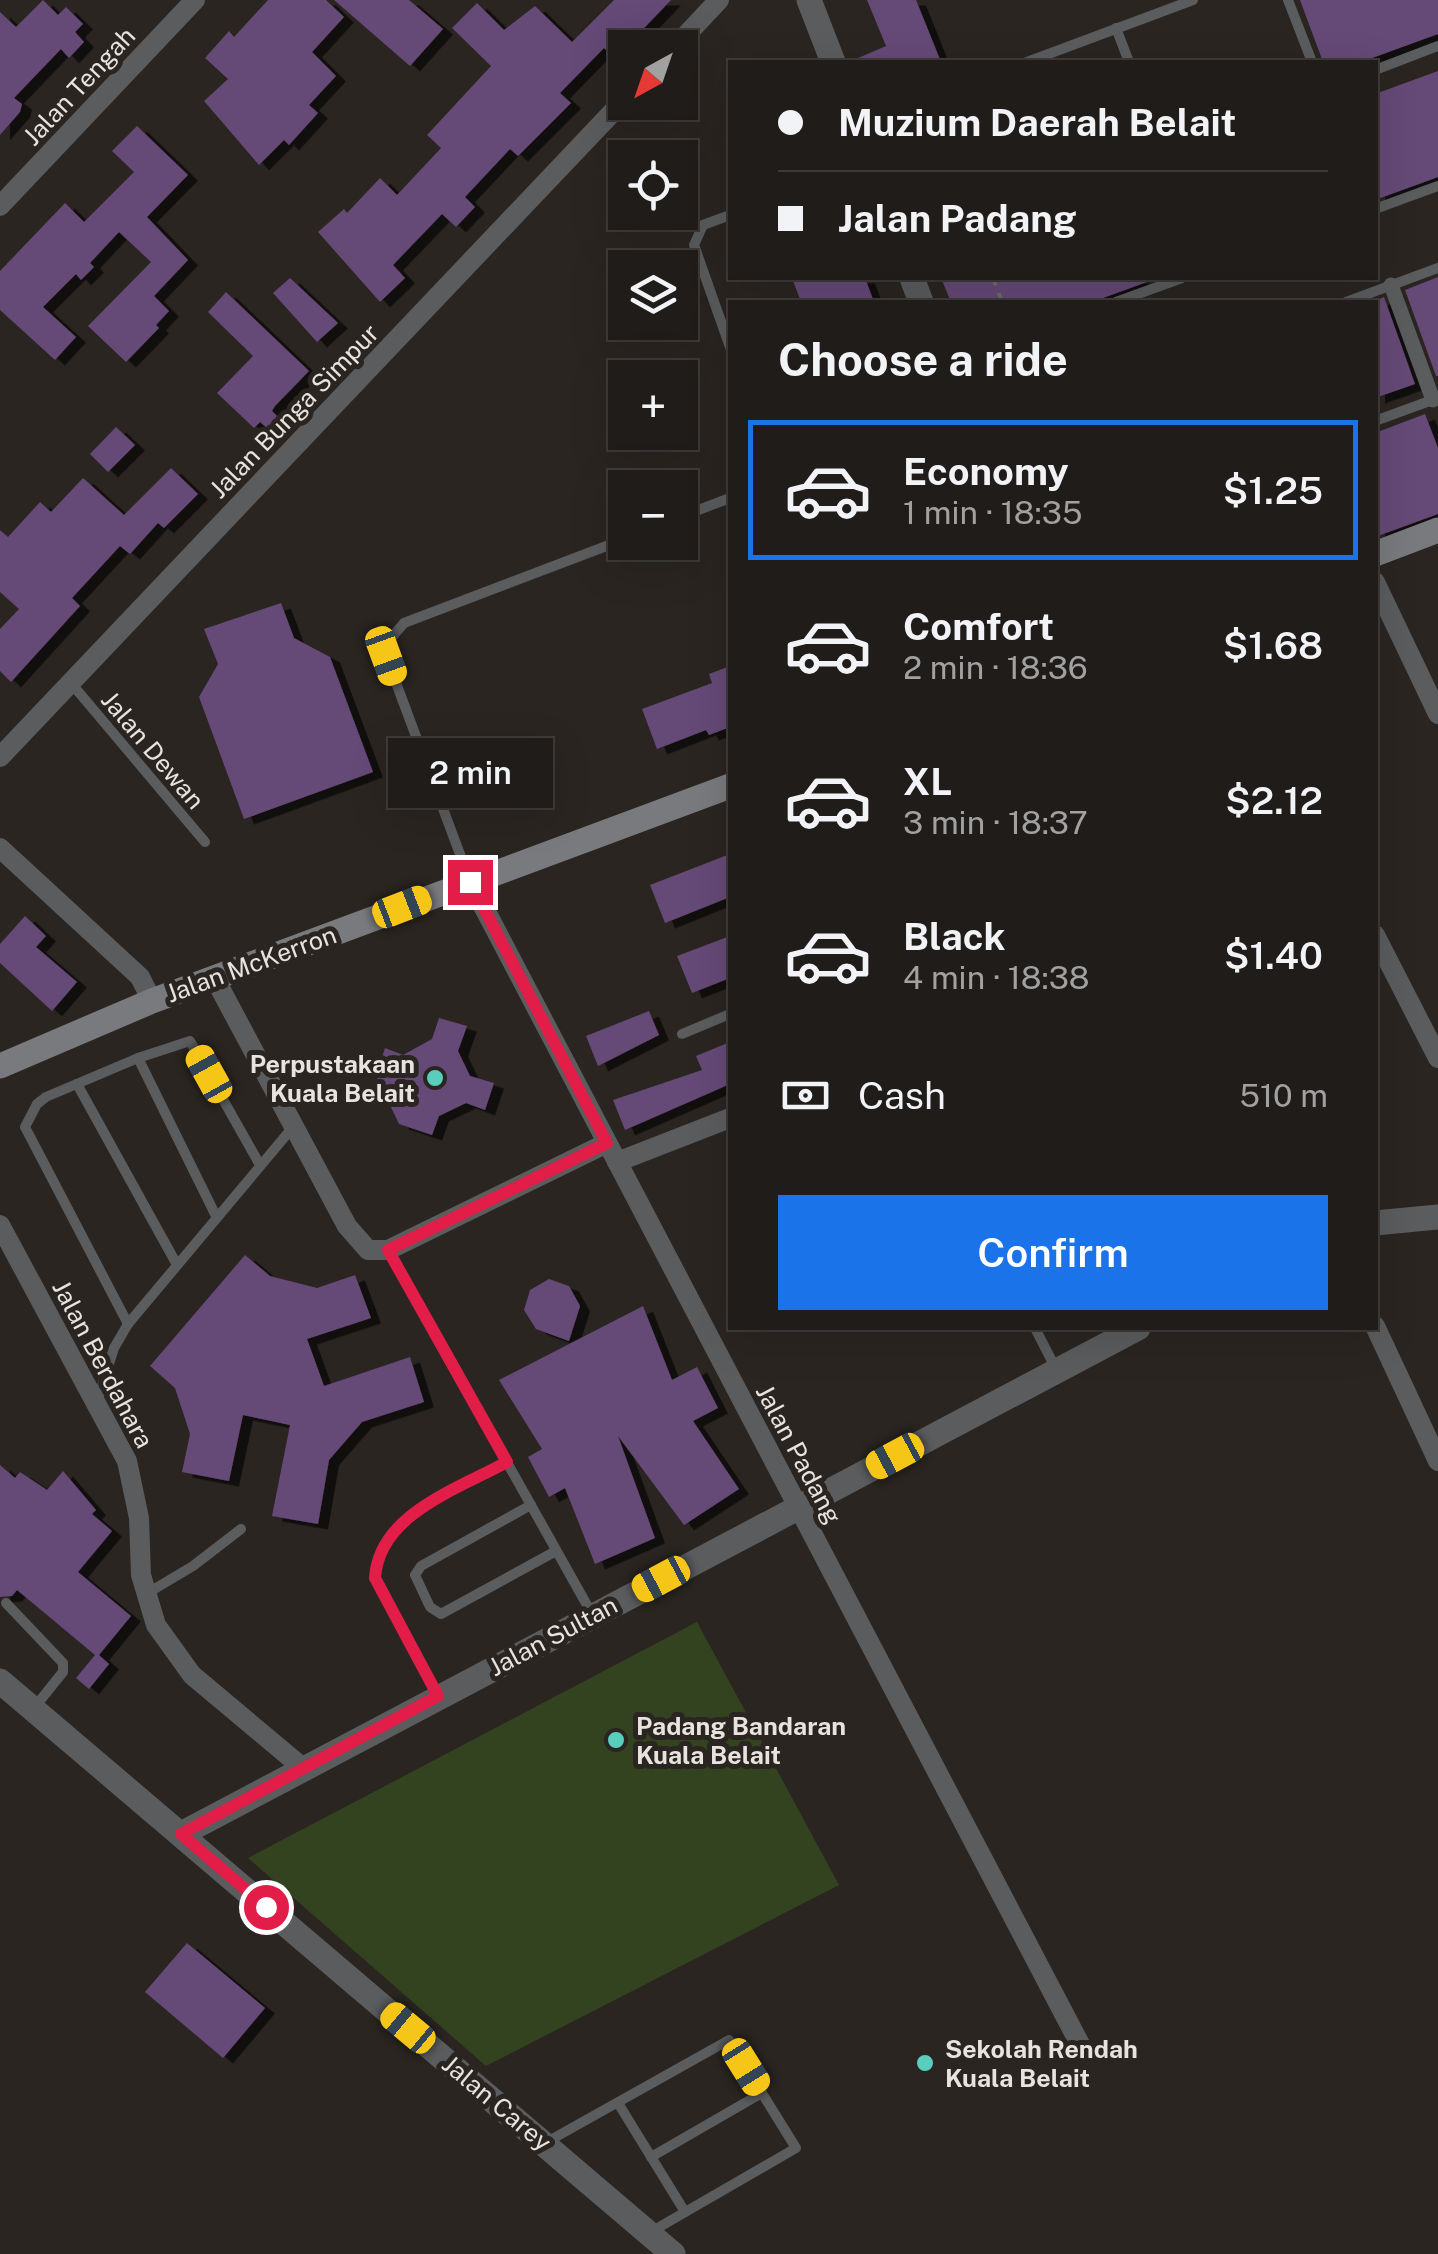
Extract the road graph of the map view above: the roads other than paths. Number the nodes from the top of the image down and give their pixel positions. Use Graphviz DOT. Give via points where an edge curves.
graph roads {
  1 [pos="194,0"];
  2 [pos="719,0"];
  3 [pos="808,0"];
  4 [pos="1193,0"];
  5 [pos="1288,0"];
  6 [pos="1116,28"];
  7 [pos="691,30"];
  8 [pos="1438,46"];
  9 [pos="831,60"];
  10 [pos="1032,60"];
  11 [pos="1128,60"];
  12 [pos="1311,60"];
  13 [pos="1378,69"];
  14 [pos="608,117"];
  15 [pos="1438,186"];
  16 [pos="0,206"];
  17 [pos="1378,208"];
  18 [pos="728,216"];
  19 [pos="1438,268"];
  20 [pos="1176,280"];
  21 [pos="1391,286"];
  22 [pos="1122,300"];
  23 [pos="1352,300"];
  24 [pos="728,341"];
  25 [pos="1436,403"];
  26 [pos="1378,420"];
  27 [pos="728,499"];
  28 [pos="698,511"];
  29 [pos="1438,530"];
  30 [pos="608,545"];
  31 [pos="1378,553"];
  32 [pos="1378,588"];
  33 [pos="71,682"];
  34 [pos="1438,714"];
  35 [pos="0,757"];
  36 [pos="728,787"];
  37 [pos="205,842"];
  38 [pos="0,848"];
  39 [pos="470,882"];
  40 [pos="1378,941"];
  41 [pos="214,977"];
  42 [pos="152,1000"];
  43 [pos="728,1015"];
  44 [pos="682,1034"];
  45 [pos="3,1056"];
  46 [pos="138,1058"];
  47 [pos="1438,1058"];
  48 [pos="78,1084"];
  49 [pos="728,1119"];
  50 [pos="294,1126"];
  51 [pos="607,1143"];
  52 [pos="617,1162"];
  53 [pos="260,1165"];
  54 [pos="216,1216"];
  55 [pos="1438,1217"];
  56 [pos="1378,1223"];
  57 [pos="0,1225"];
  58 [pos="388,1250"];
  59 [pos="176,1263"];
  60 [pos="128,1324"];
  61 [pos="1036,1330"];
  62 [pos="1134,1330"];
  63 [pos="1377,1330"];
  64 [pos="1057,1370"];
  65 [pos="97,1402"];
  66 [pos="1438,1461"];
  67 [pos="507,1462"];
  68 [pos="531,1505"];
  69 [pos="798,1507"];
  70 [pos="241,1529"];
  71 [pos="556,1551"];
  72 [pos="145,1594"];
  73 [pos="6,1603"];
  74 [pos="593,1615"];
  75 [pos="0,1680"];
  76 [pos="438,1696"];
  77 [pos="34,1709"];
  78 [pos="303,1768"];
  79 [pos="181,1834"];
  80 [pos="1083,2050"];
  81 [pos="762,2093"];
  82 [pos="618,2103"];
  83 [pos="544,2144"];
  84 [pos="651,2157"];
  85 [pos="685,2212"];
  86 [pos="648,2233"];
  87 [pos="674,2254"];
  1 -- 16 [label="street, Jalan Tengah"];
  2 -- 7 [label="street"];
  3 -- 9 [label="street"];
  4 -- 6 [label="lane"];
  5 -- 12 [label="lane"];
  6 -- 10 [label="lane"];
  6 -- 11 [label="lane"];
  8 -- 13 [label="lane"];
  14 -- 33 [label="street, Jalan Bunga Simpur"];
  15 -- 17 [label="lane"];
  18 -- 24 [label="lane" via="703,224 694,245"];
  19 -- 21 [label="lane"];
  20 -- 22 [label="lane"];
  21 -- 23 [label="lane"];
  21 -- 25 [label="street"];
  25 -- 26 [label="lane"];
  27 -- 28 [label="lane"];
  29 -- 31 [label="main road"];
  30 -- 39 [label="lane" via="404,623 387,642 386,656"];
  32 -- 34 [label="street"];
  33 -- 35 [label="street, Jalan Bunga Simpur"];
  33 -- 37 [label="lane, Jalan Dewan"];
  36 -- 39 [label="main road, Jalan McKerron"];
  38 -- 42 [label="street" via="140,977"];
  39 -- 41 [label="main road, Jalan McKerron"];
  39 -- 51 [label="street, Jalan Padang"];
  40 -- 47 [label="street"];
  41 -- 42 [label="main road, Jalan McKerron"];
  41 -- 50 [label="street"];
  42 -- 45 [label="main road, Jalan McKerron"];
  43 -- 44 [label="lane"];
  46 -- 48 [label="lane"];
  46 -- 53 [label="lane" via="190,1042"];
  46 -- 54 [label="lane"];
  48 -- 59 [label="lane"];
  48 -- 60 [label="lane" via="37,1104 24,1127"];
  49 -- 52 [label="street"];
  50 -- 53 [label="lane"];
  50 -- 58 [label="street" via="359,1242 378,1254"];
  51 -- 52 [label="street, Jalan Padang"];
  51 -- 58 [label="street"];
  52 -- 69 [label="street, Jalan Padang"];
  53 -- 54 [label="lane"];
  54 -- 59 [label="lane"];
  55 -- 56 [label="street"];
  57 -- 65 [label="street, Jalan Berdahara"];
  58 -- 67 [label="lane"];
  59 -- 60 [label="lane"];
  60 -- 65 [label="lane"];
  61 -- 64 [label="lane"];
  62 -- 64 [label="street, Jalan Sultan"];
  63 -- 66 [label="street"];
  64 -- 69 [label="street, Jalan Sultan"];
  65 -- 72 [label="street, Jalan Berdahara" via="134,1486"];
  67 -- 68 [label="lane"];
  67 -- 76 [label="lane" via="404,1520 382,1546 376,1566 375,1578"];
  68 -- 71 [label="lane"];
  68 -- 71 [label="lane" via="421,1566 416,1575 430,1607 441,1614"];
  69 -- 74 [label="street, Jalan Sultan"];
  69 -- 80 [label="street, Jalan Padang"];
  70 -- 72 [label="lane"];
  71 -- 74 [label="lane"];
  72 -- 78 [label="street, Jalan Berdahara" via="156,1625 192,1675"];
  73 -- 77 [label="lane" via="63,1663"];
  74 -- 76 [label="street, Jalan Sultan"];
  75 -- 77 [label="street, Jalan Carey"];
  76 -- 78 [label="street, Jalan Sultan"];
  77 -- 79 [label="street, Jalan Carey"];
  78 -- 79 [label="street, Jalan Sultan"];
  79 -- 83 [label="street, Jalan Carey"];
  81 -- 82 [label="lane" via="729,2040"];
  81 -- 84 [label="lane"];
  81 -- 85 [label="lane" via="796,2148"];
  82 -- 83 [label="lane"];
  82 -- 84 [label="lane"];
  83 -- 86 [label="street, Jalan Carey"];
  84 -- 85 [label="lane"];
  85 -- 86 [label="lane"];
  86 -- 87 [label="street, Jalan Carey"];
}
